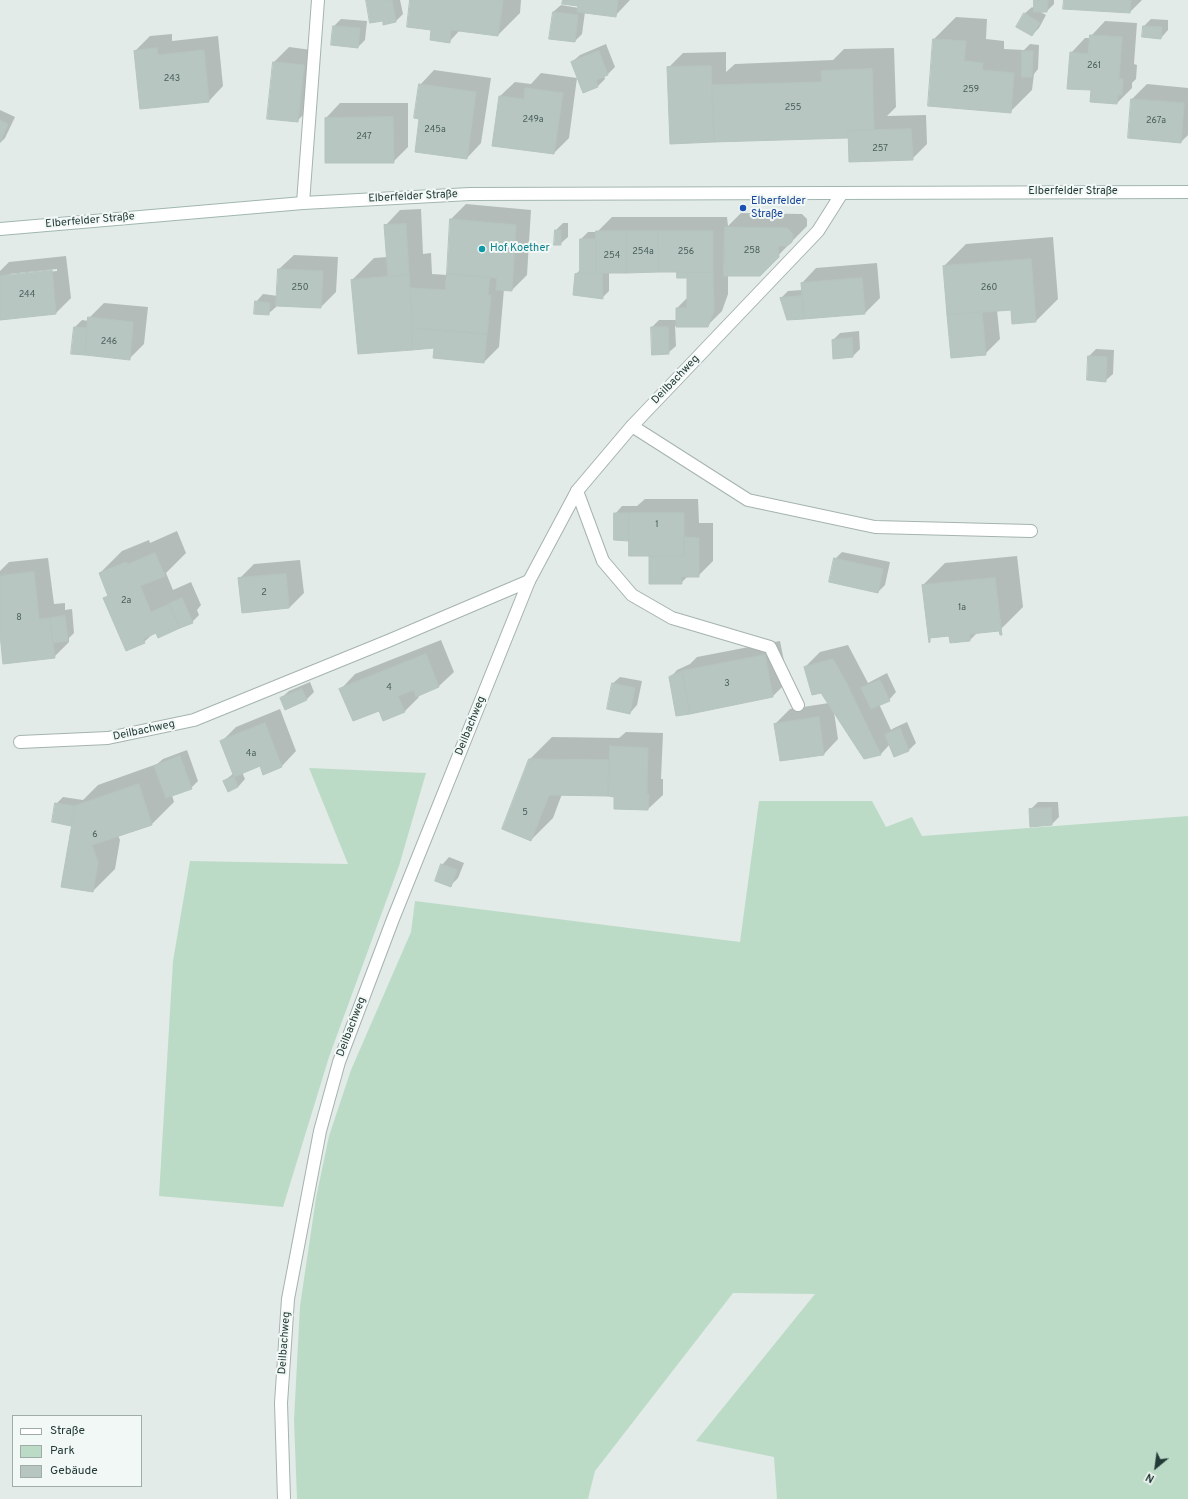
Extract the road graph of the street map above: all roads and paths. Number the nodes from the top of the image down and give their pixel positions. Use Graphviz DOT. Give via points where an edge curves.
graph roads {
  1 [pos="318,0"];
  2 [pos="1188,192"];
  3 [pos="842,193"];
  4 [pos="303,202"];
  5 [pos="0,229"];
  6 [pos="632,426"];
  7 [pos="577,491"];
  8 [pos="1031,531"];
  9 [pos="529,581"];
  10 [pos="798,705"];
  11 [pos="20,742"];
  12 [pos="284,1499"];
  1 -- 4 [label="street"];
  2 -- 3 [label="street, Elberfelder Straße"];
  3 -- 4 [label="street, Elberfelder Straße" via="470,194"];
  3 -- 6 [label="street, Deilbachweg" via="818,231"];
  4 -- 5 [label="street, Elberfelder Straße"];
  6 -- 7 [label="street, Deilbachweg"];
  6 -- 8 [label="street" via="748,500 875,527"];
  7 -- 9 [label="street, Deilbachweg"];
  7 -- 10 [label="street" via="602,561 632,595 672,618 770,647"];
  9 -- 11 [label="street, Deilbachweg" via="388,642 194,720 108,738"];
  9 -- 12 [label="street, Deilbachweg" via="393,919 339,1062 320,1130 288,1299 281,1403"];
}
